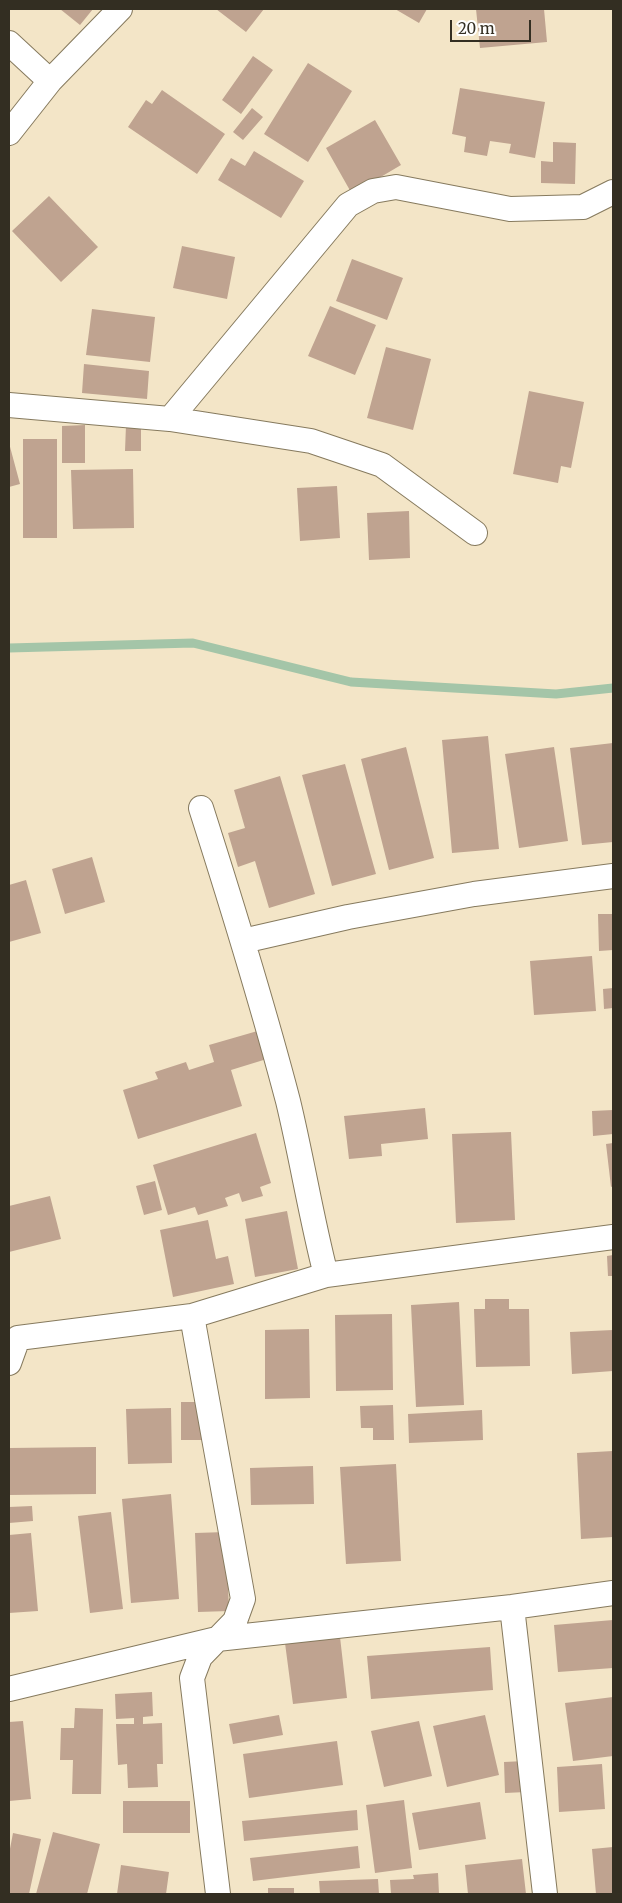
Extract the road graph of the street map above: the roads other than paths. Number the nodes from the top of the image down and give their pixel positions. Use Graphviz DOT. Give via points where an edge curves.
graph roads {
  1 [pos="120,9"];
  2 [pos="9,43"];
  3 [pos="50,81"];
  4 [pos="9,133"];
  5 [pos="613,192"];
  6 [pos="9,405"];
  7 [pos="170,419"];
  8 [pos="475,533"];
  9 [pos="201,808"];
  10 [pos="613,876"];
  11 [pos="243,941"];
  12 [pos="613,1237"];
  13 [pos="326,1275"];
  14 [pos="192,1316"];
  15 [pos="14,1332"];
  16 [pos="9,1363"];
  17 [pos="613,1593"];
  18 [pos="512,1607"];
  19 [pos="218,1639"];
  20 [pos="9,1689"];
  21 [pos="218,1894"];
  22 [pos="545,1894"];
  1 -- 3 [label="street"];
  2 -- 3 [label="street"];
  3 -- 4 [label="street"];
  5 -- 7 [label="street" via="582,207 510,209 396,187 373,191 348,204"];
  6 -- 7 [label="street"];
  7 -- 8 [label="street" via="310,441 382,464"];
  9 -- 11 [label="street"];
  10 -- 11 [label="street" via="474,894 348,917"];
  11 -- 13 [label="street" via="288,1104"];
  12 -- 13 [label="street"];
  13 -- 14 [label="street"];
  14 -- 15 [label="street"];
  14 -- 19 [label="street" via="243,1599 235,1621"];
  15 -- 16 [label="street"];
  17 -- 18 [label="street"];
  18 -- 19 [label="street"];
  18 -- 22 [label="street"];
  19 -- 20 [label="street"];
  19 -- 21 [label="street" via="200,1657 192,1678"];
}
